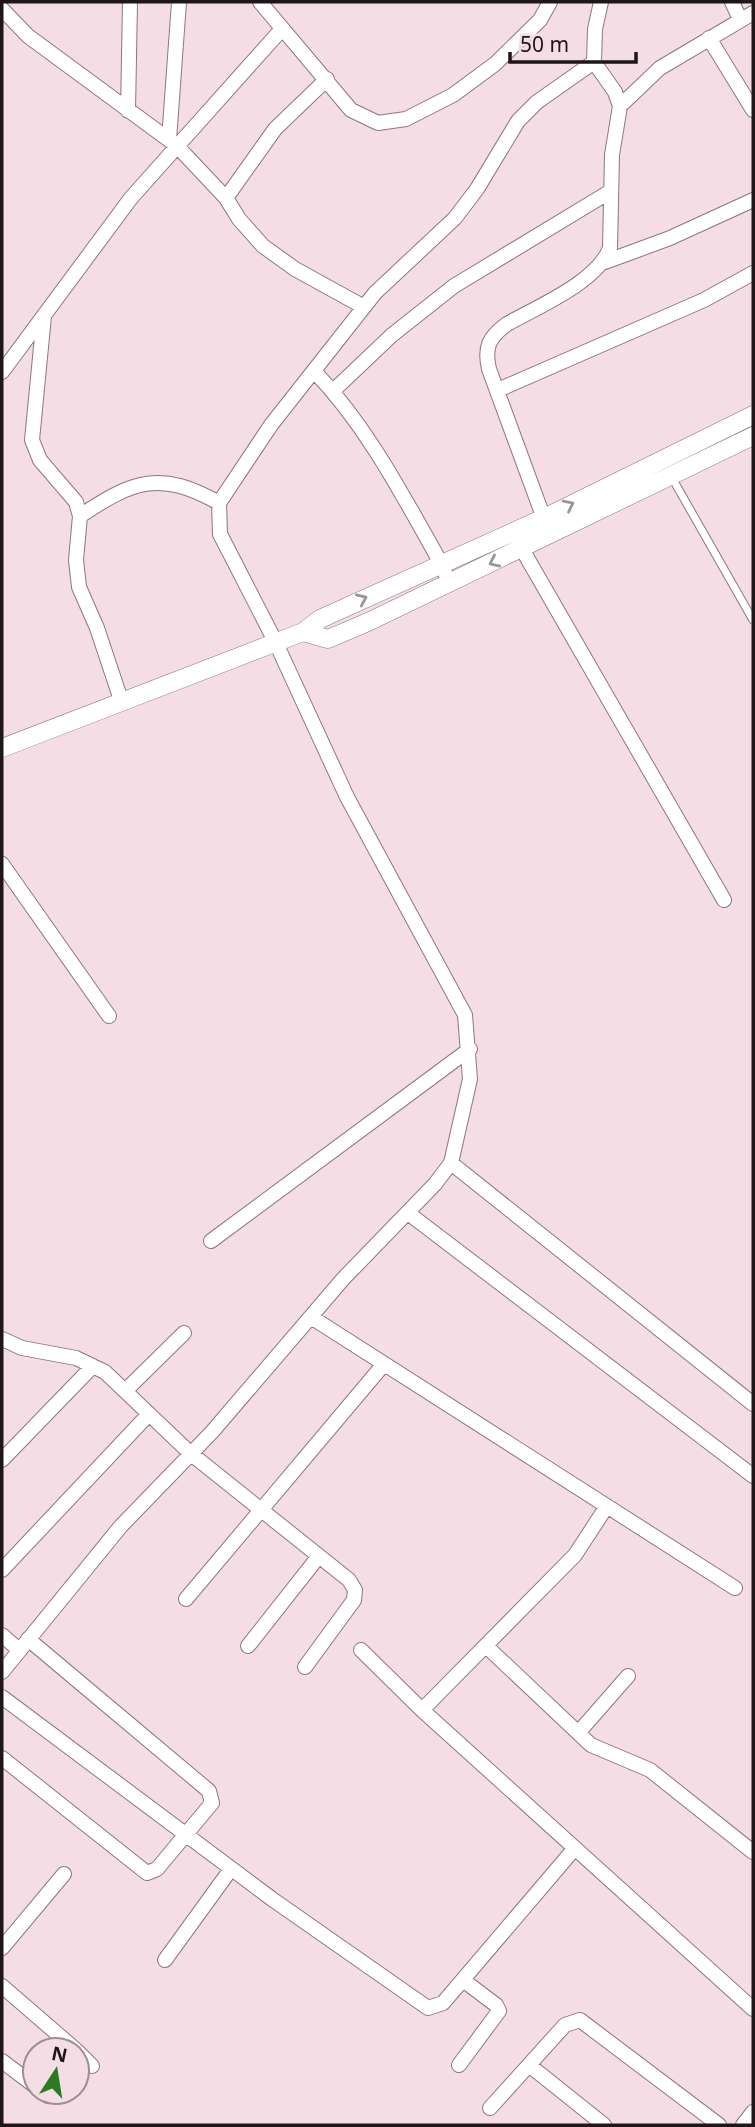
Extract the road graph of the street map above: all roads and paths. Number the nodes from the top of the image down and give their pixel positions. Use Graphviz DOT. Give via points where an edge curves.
graph roads {
  1 [pos="130,2"];
  2 [pos="179,2"];
  3 [pos="260,2"];
  4 [pos="550,2"];
  5 [pos="601,2"];
  6 [pos="732,2"];
  7 [pos="6,10"];
  8 [pos="747,16"];
  9 [pos="282,29"];
  10 [pos="709,38"];
  11 [pos="594,62"];
  12 [pos="327,79"];
  13 [pos="620,106"];
  14 [pos="753,110"];
  15 [pos="128,111"];
  16 [pos="169,140"];
  17 [pos="611,191"];
  18 [pos="226,198"];
  19 [pos="753,200"];
  20 [pos="605,261"];
  21 [pos="753,273"];
  22 [pos="365,307"];
  23 [pos="44,313"];
  24 [pos="314,371"];
  25 [pos="2,372"];
  26 [pos="498,390"];
  27 [pos="333,391"];
  28 [pos="753,415"];
  29 [pos="753,436"];
  30 [pos="671,475"];
  31 [pos="219,503"];
  32 [pos="80,516"];
  33 [pos="544,518"];
  34 [pos="550,535"];
  35 [pos="522,549"];
  36 [pos="442,565"];
  37 [pos="449,583"];
  38 [pos="753,620"];
  39 [pos="303,632"];
  40 [pos="276,643"];
  41 [pos="121,700"];
  42 [pos="2,748"];
  43 [pos="2,864"];
  44 [pos="724,900"];
  45 [pos="108,1016"];
  46 [pos="470,1049"];
  47 [pos="450,1163"];
  48 [pos="408,1213"];
  49 [pos="211,1241"];
  50 [pos="314,1313"];
  51 [pos="184,1333"];
  52 [pos="3,1343"];
  53 [pos="384,1364"];
  54 [pos="93,1366"];
  55 [pos="125,1391"];
  56 [pos="753,1404"];
  57 [pos="149,1414"];
  58 [pos="190,1453"];
  59 [pos="2,1460"];
  60 [pos="753,1476"];
  61 [pos="607,1506"];
  62 [pos="261,1510"];
  63 [pos="319,1556"];
  64 [pos="2,1570"];
  65 [pos="735,1588"];
  66 [pos="187,1599"];
  67 [pos="2,1635"];
  68 [pos="23,1645"];
  69 [pos="248,1646"];
  70 [pos="486,1646"];
  71 [pos="361,1650"];
  72 [pos="305,1667"];
  73 [pos="2,1672"];
  74 [pos="628,1676"];
  75 [pos="2,1697"];
  76 [pos="422,1710"];
  77 [pos="578,1733"];
  78 [pos="2,1758"];
  79 [pos="187,1836"];
  80 [pos="575,1848"];
  81 [pos="753,1852"];
  82 [pos="231,1869"];
  83 [pos="64,1874"];
  84 [pos="2,1948"];
  85 [pos="165,1960"];
  86 [pos="463,1980"];
  87 [pos="2,1986"];
  88 [pos="753,2009"];
  89 [pos="59,2036"];
  90 [pos="2,2061"];
  91 [pos="459,2065"];
  92 [pos="529,2065"];
  93 [pos="21,2075"];
  94 [pos="490,2108"];
  95 [pos="753,2112"];
  96 [pos="604,2125"];
  97 [pos="719,2125"];
  98 [pos="743,2125"];
  1 -- 15 [label="street"];
  2 -- 16 [label="street"];
  3 -- 9 [label="street"];
  4 -- 12 [label="street" via="540,20 495,64 453,95 406,119 377,123 351,110"];
  5 -- 11 [label="street"];
  6 -- 8 [label="street"];
  7 -- 15 [label="street" via="28,36"];
  8 -- 10 [label="street"];
  9 -- 12 [label="street"];
  9 -- 16 [label="street"];
  10 -- 13 [label="street" via="660,68"];
  10 -- 14 [label="street"];
  11 -- 13 [label="street"];
  11 -- 22 [label="street" via="518,121 455,218"];
  12 -- 18 [label="street" via="275,129"];
  13 -- 17 [label="street"];
  15 -- 16 [label="street"];
  16 -- 18 [label="street"];
  16 -- 23 [label="street"];
  17 -- 20 [label="street" via="612,232"];
  17 -- 27 [label="street" via="454,286 392,335"];
  18 -- 22 [label="street" via="263,246"];
  19 -- 20 [label="street" via="670,239"];
  20 -- 26 [label="street" via="593,274 494,334 486,356"];
  21 -- 26 [label="street" via="704,300"];
  22 -- 24 [label="street"];
  23 -- 25 [label="street"];
  23 -- 32 [label="street" via="32,440 40,460 76,502"];
  24 -- 27 [label="street"];
  24 -- 31 [label="street"];
  26 -- 33 [label="street"];
  27 -- 36 [label="street" via="372,444"];
  33 -- 28 [label="street, one-way"];
  29 -- 30 [label="street"];
  30 -- 34 [label="street"];
  30 -- 38 [label="lane"];
  31 -- 32 [label="street" via="196,490 161,481 124,488"];
  31 -- 40 [label="street" via="220,534"];
  32 -- 41 [label="street" via="79,587"];
  33 -- 34 [label="street"];
  33 -- 36 [label="street"];
  34 -- 35 [label="street"];
  35 -- 37 [label="street, one-way"];
  35 -- 44 [label="street"];
  36 -- 37 [label="street"];
  39 -- 36 [label="street, one-way" via="320,619"];
  37 -- 39 [label="street" via="328,639"];
  39 -- 40 [label="street"];
  40 -- 41 [label="street"];
  40 -- 46 [label="street" via="347,797 465,1016"];
  41 -- 42 [label="street"];
  43 -- 45 [label="street"];
  46 -- 47 [label="street" via="470,1079"];
  46 -- 49 [label="street"];
  47 -- 48 [label="street"];
  47 -- 56 [label="street"];
  48 -- 50 [label="street"];
  48 -- 60 [label="street"];
  50 -- 53 [label="street"];
  50 -- 58 [label="street"];
  51 -- 55 [label="street"];
  52 -- 54 [label="street" via="76,1358"];
  53 -- 61 [label="street"];
  53 -- 62 [label="street"];
  54 -- 55 [label="street"];
  54 -- 59 [label="street"];
  55 -- 57 [label="street"];
  57 -- 58 [label="street"];
  57 -- 64 [label="street"];
  58 -- 62 [label="street"];
  58 -- 68 [label="street" via="121,1526"];
  61 -- 65 [label="street"];
  61 -- 70 [label="street" via="575,1555"];
  62 -- 63 [label="street"];
  62 -- 66 [label="street"];
  63 -- 69 [label="street"];
  63 -- 72 [label="street" via="349,1580 354,1600"];
  67 -- 68 [label="street"];
  68 -- 73 [label="street"];
  68 -- 79 [label="street" via="209,1791 212,1803"];
  70 -- 76 [label="street"];
  70 -- 77 [label="street"];
  71 -- 76 [label="street"];
  74 -- 77 [label="street"];
  75 -- 79 [label="street"];
  76 -- 80 [label="street"];
  77 -- 81 [label="street" via="591,1745 650,1770"];
  78 -- 79 [label="street" via="147,1873 157,1869"];
  79 -- 82 [label="street"];
  80 -- 86 [label="street"];
  80 -- 88 [label="street"];
  82 -- 85 [label="street"];
  82 -- 86 [label="street" via="428,2008 443,2003"];
  83 -- 84 [label="street"];
  86 -- 91 [label="street" via="499,2011"];
  87 -- 89 [label="street"];
  90 -- 93 [label="street"];
  92 -- 94 [label="street"];
  92 -- 96 [label="street"];
  92 -- 97 [label="street" via="565,2025 580,2020"];
  95 -- 98 [label="street"];
}
